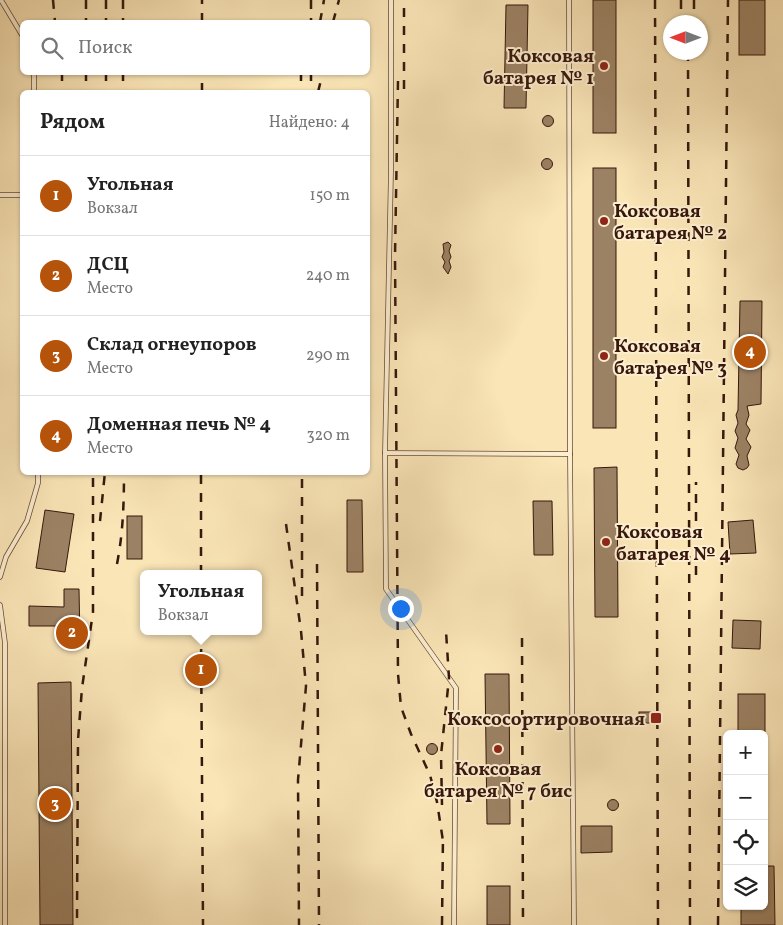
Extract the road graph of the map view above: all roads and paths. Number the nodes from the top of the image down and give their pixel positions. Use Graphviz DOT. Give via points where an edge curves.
graph roads {
  1 [pos="0,0"];
  2 [pos="391,0"];
  3 [pos="569,0"];
  4 [pos="20,31"];
  5 [pos="34,75"];
  6 [pos="34,90"];
  7 [pos="0,195"];
  8 [pos="20,195"];
  9 [pos="385,453"];
  10 [pos="570,454"];
  11 [pos="38,475"];
  12 [pos="0,577"];
  13 [pos="0,605"];
  14 [pos="5,925"];
  15 [pos="454,925"];
  16 [pos="574,925"];
  1 -- 4 [label="lane"];
  2 -- 9 [label="lane"];
  3 -- 10 [label="lane"];
  5 -- 6 [label="lane"];
  7 -- 8 [label="lane"];
  9 -- 10 [label="lane"];
  9 -- 15 [label="lane" via="386,589 456,688"];
  10 -- 16 [label="lane"];
  11 -- 12 [label="lane" via="27,521 6,556"];
  13 -- 14 [label="lane" via="5,643"];
}
